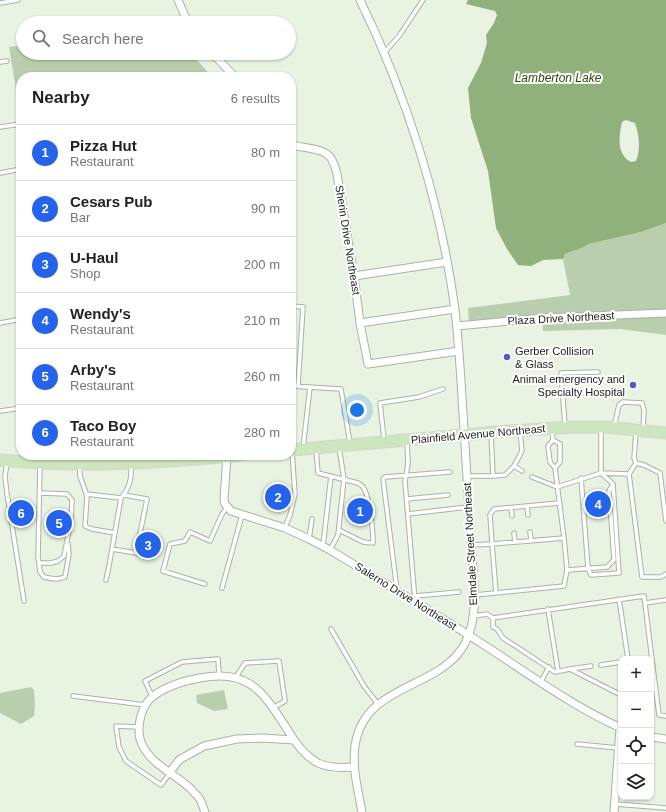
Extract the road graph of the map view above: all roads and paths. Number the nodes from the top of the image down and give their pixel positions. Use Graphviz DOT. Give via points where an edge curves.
graph roads {
  1 [pos="18,0"];
  2 [pos="178,0"];
  3 [pos="360,0"];
  4 [pos="423,0"];
  5 [pos="0,3"];
  6 [pos="185,16"];
  7 [pos="384,52"];
  8 [pos="219,60"];
  9 [pos="7,61"];
  10 [pos="0,62"];
  11 [pos="230,72"];
  12 [pos="16,125"];
  13 [pos="0,127"];
  14 [pos="296,146"];
  15 [pos="16,170"];
  16 [pos="0,173"];
  17 [pos="446,262"];
  18 [pos="354,276"];
  19 [pos="296,306"];
  20 [pos="455,309"];
  21 [pos="666,313"];
  22 [pos="16,320"];
  23 [pos="0,323"];
  24 [pos="360,323"];
  25 [pos="456,326"];
  26 [pos="459,351"];
  27 [pos="598,372"];
  28 [pos="298,386"];
  29 [pos="310,387"];
  30 [pos="443,389"];
  31 [pos="16,409"];
  32 [pos="0,411"];
  33 [pos="565,427"];
  34 [pos="601,427"];
  35 [pos="552,428"];
  36 [pos="614,428"];
  37 [pos="520,430"];
  38 [pos="640,431"];
  39 [pos="491,433"];
  40 [pos="666,433"];
  41 [pos="464,435"];
  42 [pos="407,440"];
  43 [pos="553,440"];
  44 [pos="385,442"];
  45 [pos="351,445"];
  46 [pos="296,446"];
  47 [pos="339,446"];
  48 [pos="316,448"];
  49 [pos="296,450"];
  50 [pos="69,460"];
  51 [pos="84,460"];
  52 [pos="96,460"];
  53 [pos="142,460"];
  54 [pos="227,460"];
  55 [pos="295,460"];
  56 [pos="4,461"];
  57 [pos="40,462"];
  58 [pos="131,463"];
  59 [pos="636,463"];
  60 [pos="514,466"];
  61 [pos="555,468"];
  62 [pos="522,470"];
  63 [pos="450,472"];
  64 [pos="601,472"];
  65 [pos="628,474"];
  66 [pos="406,475"];
  67 [pos="330,476"];
  68 [pos="466,476"];
  69 [pos="494,476"];
  70 [pos="532,477"];
  71 [pos="581,478"];
  72 [pos="344,479"];
  73 [pos="613,484"];
  74 [pos="557,487"];
  75 [pos="40,493"];
  76 [pos="86,494"];
  77 [pos="448,495"];
  78 [pos="122,496"];
  79 [pos="407,499"];
  80 [pos="559,503"];
  81 [pos="527,506"];
  82 [pos="468,507"];
  83 [pos="228,508"];
  84 [pos="511,508"];
  85 [pos="408,514"];
  86 [pos="242,515"];
  87 [pos="528,515"];
  88 [pos="512,516"];
  89 [pos="312,518"];
  90 [pos="666,521"];
  91 [pos="285,528"];
  92 [pos="339,530"];
  93 [pos="530,532"];
  94 [pos="115,533"];
  95 [pos="514,533"];
  96 [pos="564,538"];
  97 [pos="309,539"];
  98 [pos="531,540"];
  99 [pos="68,542"];
  100 [pos="515,542"];
  101 [pos="492,544"];
  102 [pos="471,545"];
  103 [pos="323,546"];
  104 [pos="112,549"];
  105 [pos="330,550"];
  106 [pos="39,563"];
  107 [pos="588,568"];
  108 [pos="567,570"];
  109 [pos="666,574"];
  110 [pos="106,580"];
  111 [pos="205,584"];
  112 [pos="222,588"];
  113 [pos="397,591"];
  114 [pos="459,592"];
  115 [pos="496,593"];
  116 [pos="475,595"];
  117 [pos="415,599"];
  118 [pos="620,599"];
  119 [pos="666,600"];
  120 [pos="24,601"];
  121 [pos="645,603"];
  122 [pos="548,609"];
  123 [pos="474,616"];
  124 [pos="493,618"];
  125 [pos="331,629"];
  126 [pos="469,636"];
  127 [pos="628,656"];
  128 [pos="618,662"];
  129 [pos="601,665"];
  130 [pos="591,666"];
  131 [pos="549,668"];
  132 [pos="570,670"];
  133 [pos="558,671"];
  134 [pos="219,675"];
  135 [pos="236,677"];
  136 [pos="540,683"];
  137 [pos="618,694"];
  138 [pos="73,696"];
  139 [pos="152,697"];
  140 [pos="378,704"];
  141 [pos="145,705"];
  142 [pos="273,708"];
  143 [pos="666,716"];
  144 [pos="138,727"];
  145 [pos="618,727"];
  146 [pos="654,737"];
  147 [pos="666,739"];
  148 [pos="294,740"];
  149 [pos="577,744"];
  150 [pos="618,748"];
  151 [pos="354,767"];
  152 [pos="170,772"];
  153 [pos="614,808"];
  154 [pos="666,808"];
  155 [pos="204,812"];
  156 [pos="362,812"];
  1 -- 5 [label="lane"];
  2 -- 6 [label="street"];
  3 -- 7 [label="street, Elmdale Street Northeast"];
  4 -- 7 [label="lane" via="399,36"];
  7 -- 17 [label="street, Elmdale Street Northeast" via="422,161"];
  8 -- 11 [label="street"];
  9 -- 10 [label="lane"];
  12 -- 13 [label="lane"];
  14 -- 18 [label="street, Sherin Drive Northeast" via="316,150 333,160"];
  15 -- 16 [label="lane"];
  17 -- 18 [label="street"];
  17 -- 20 [label="street, Elmdale Street Northeast"];
  18 -- 24 [label="street, Sherin Drive Northeast"];
  19 -- 28 [label="lane" via="303,307"];
  20 -- 24 [label="street"];
  20 -- 25 [label="street, Elmdale Street Northeast"];
  21 -- 25 [label="street, Plaza Drive Northeast" via="542,318"];
  22 -- 23 [label="lane"];
  24 -- 26 [label="street, Sherin Drive Northeast" via="368,364"];
  25 -- 26 [label="street, Elmdale Street Northeast"];
  26 -- 41 [label="street, Elmdale Street Northeast"];
  27 -- 33 [label="lane" via="561,373"];
  28 -- 29 [label="lane"];
  29 -- 45 [label="lane" via="341,389"];
  29 -- 46 [label="lane"];
  30 -- 44 [label="lane" via="419,397 380,403"];
  31 -- 32 [label="lane"];
  33 -- 34 [label="main road, Plainfield Avenue Northeast"];
  33 -- 35 [label="main road, Plainfield Avenue Northeast"];
  34 -- 36 [label="main road, Plainfield Avenue Northeast"];
  34 -- 64 [label="lane"];
  35 -- 37 [label="main road, Plainfield Avenue Northeast"];
  35 -- 43 [label="lane"];
  36 -- 38 [label="main road, Plainfield Avenue Northeast"];
  36 -- 38 [label="lane" via="620,404 642,403 644,410"];
  37 -- 39 [label="main road, Plainfield Avenue Northeast"];
  37 -- 60 [label="lane" via="522,451"];
  38 -- 40 [label="main road, Plainfield Avenue Northeast"];
  38 -- 59 [label="lane" via="634,458"];
  39 -- 41 [label="main road, Plainfield Avenue Northeast"];
  39 -- 69 [label="lane"];
  41 -- 42 [label="main road, Plainfield Avenue Northeast"];
  41 -- 68 [label="street, Elmdale Street Northeast"];
  42 -- 44 [label="main road, Plainfield Avenue Northeast"];
  42 -- 66 [label="lane"];
  43 -- 61 [label="lane" via="548,446 550,462"];
  43 -- 61 [label="lane" via="560,444 560,462"];
  44 -- 45 [label="main road, Plainfield Avenue Northeast"];
  45 -- 47 [label="main road, Plainfield Avenue Northeast"];
  47 -- 48 [label="main road, Plainfield Avenue Northeast"];
  47 -- 72 [label="lane"];
  48 -- 49 [label="main road, Plainfield Avenue Northeast"];
  48 -- 67 [label="lane" via="318,473"];
  50 -- 57 [label="main road"];
  51 -- 76 [label="lane" via="80,476"];
  52 -- 58 [label="main road"];
  53 -- 58 [label="main road"];
  54 -- 83 [label="street" via="223,494 224,504"];
  55 -- 91 [label="lane" via="295,494"];
  56 -- 57 [label="main road"];
  56 -- 120 [label="lane"];
  57 -- 75 [label="lane"];
  58 -- 78 [label="lane" via="132,475 127,491"];
  59 -- 65 [label="lane"];
  59 -- 90 [label="lane" via="660,473"];
  60 -- 62 [label="lane"];
  60 -- 69 [label="lane" via="506,475"];
  61 -- 74 [label="lane"];
  63 -- 66 [label="lane"];
  64 -- 65 [label="lane"];
  64 -- 71 [label="lane"];
  64 -- 73 [label="lane"];
  65 -- 109 [label="lane" via="642,577 661,577"];
  66 -- 79 [label="lane"];
  66 -- 113 [label="lane" via="382,479"];
  67 -- 72 [label="lane"];
  67 -- 103 [label="lane"];
  68 -- 69 [label="lane"];
  68 -- 82 [label="street, Elmdale Street Northeast"];
  70 -- 74 [label="lane"];
  71 -- 74 [label="lane"];
  71 -- 107 [label="lane"];
  72 -- 92 [label="lane"];
  72 -- 92 [label="lane" via="363,487 371,517 374,543 364,542"];
  73 -- 107 [label="lane" via="609,491 614,560 607,567"];
  73 -- 107 [label="lane" via="619,573 591,575"];
  74 -- 80 [label="lane"];
  75 -- 99 [label="lane" via="67,494 72,500"];
  75 -- 106 [label="lane"];
  76 -- 78 [label="lane"];
  76 -- 94 [label="lane" via="85,526"];
  77 -- 79 [label="lane"];
  78 -- 94 [label="lane"];
  78 -- 104 [label="lane" via="147,499 136,553"];
  79 -- 85 [label="lane"];
  80 -- 81 [label="lane"];
  80 -- 96 [label="lane"];
  81 -- 84 [label="lane"];
  81 -- 87 [label="lane"];
  82 -- 85 [label="lane"];
  82 -- 102 [label="street, Elmdale Street Northeast"];
  83 -- 86 [label="street, Salerno Drive Northeast"];
  83 -- 111 [label="lane" via="222,514 210,541 190,532 185,541 170,544 163,571"];
  84 -- 88 [label="lane"];
  84 -- 101 [label="lane" via="494,509 490,515"];
  85 -- 117 [label="lane"];
  86 -- 91 [label="street, Salerno Drive Northeast"];
  86 -- 112 [label="lane"];
  89 -- 97 [label="lane"];
  91 -- 97 [label="street, Salerno Drive Northeast"];
  92 -- 105 [label="lane"];
  93 -- 98 [label="lane"];
  94 -- 104 [label="lane"];
  95 -- 100 [label="lane"];
  96 -- 98 [label="lane"];
  96 -- 108 [label="lane"];
  97 -- 103 [label="street, Salerno Drive Northeast"];
  98 -- 100 [label="lane"];
  99 -- 106 [label="lane" via="64,556 58,561"];
  99 -- 106 [label="lane" via="69,554 65,576 59,579 44,578"];
  100 -- 101 [label="lane"];
  101 -- 102 [label="lane"];
  101 -- 115 [label="lane"];
  102 -- 116 [label="street, Elmdale Street Northeast"];
  103 -- 105 [label="street, Salerno Drive Northeast"];
  104 -- 110 [label="lane"];
  105 -- 113 [label="street, Salerno Drive Northeast"];
  107 -- 108 [label="lane"];
  108 -- 115 [label="lane" via="564,586"];
  113 -- 117 [label="street, Salerno Drive Northeast"];
  114 -- 117 [label="lane"];
  115 -- 116 [label="lane"];
  116 -- 123 [label="street, Elmdale Street Northeast"];
  117 -- 126 [label="street, Salerno Drive Northeast"];
  118 -- 121 [label="lane" via="644,596"];
  118 -- 122 [label="lane"];
  118 -- 127 [label="lane"];
  119 -- 121 [label="lane"];
  121 -- 143 [label="lane" via="659,715"];
  122 -- 124 [label="lane"];
  122 -- 133 [label="lane"];
  123 -- 124 [label="lane" via="486,614"];
  123 -- 126 [label="street, Elmdale Street Northeast"];
  124 -- 131 [label="lane" via="493,627 503,638"];
  125 -- 140 [label="lane" via="364,686"];
  126 -- 136 [label="street, Salerno Drive Northeast"];
  126 -- 140 [label="street, Elmdale Street Northeast" via="457,655 440,669"];
  128 -- 129 [label="lane"];
  130 -- 132 [label="lane"];
  131 -- 133 [label="lane"];
  131 -- 136 [label="lane"];
  132 -- 133 [label="lane"];
  132 -- 137 [label="lane"];
  134 -- 135 [label="street"];
  134 -- 139 [label="street" via="184,681"];
  134 -- 139 [label="lane" via="218,659 182,662 145,681"];
  135 -- 142 [label="street" via="263,694"];
  135 -- 142 [label="lane" via="245,663 279,661 285,701"];
  136 -- 145 [label="street, Salerno Drive Northeast"];
  138 -- 141 [label="lane"];
  139 -- 141 [label="street"];
  140 -- 151 [label="street, Elmdale Street Northeast" via="359,728"];
  141 -- 144 [label="street"];
  142 -- 148 [label="street"];
  144 -- 152 [label="street" via="140,740 147,752 154,761"];
  144 -- 152 [label="lane" via="116,726 119,747 126,761 161,785"];
  146 -- 147 [label="street"];
  148 -- 151 [label="street" via="318,763 332,767"];
  148 -- 152 [label="street" via="237,739 204,746 179,760"];
  149 -- 150 [label="lane"];
  150 -- 153 [label="street"];
  151 -- 156 [label="street, Elmdale Street Northeast"];
  152 -- 155 [label="street" via="199,797"];
  153 -- 154 [label="lane"];
}
